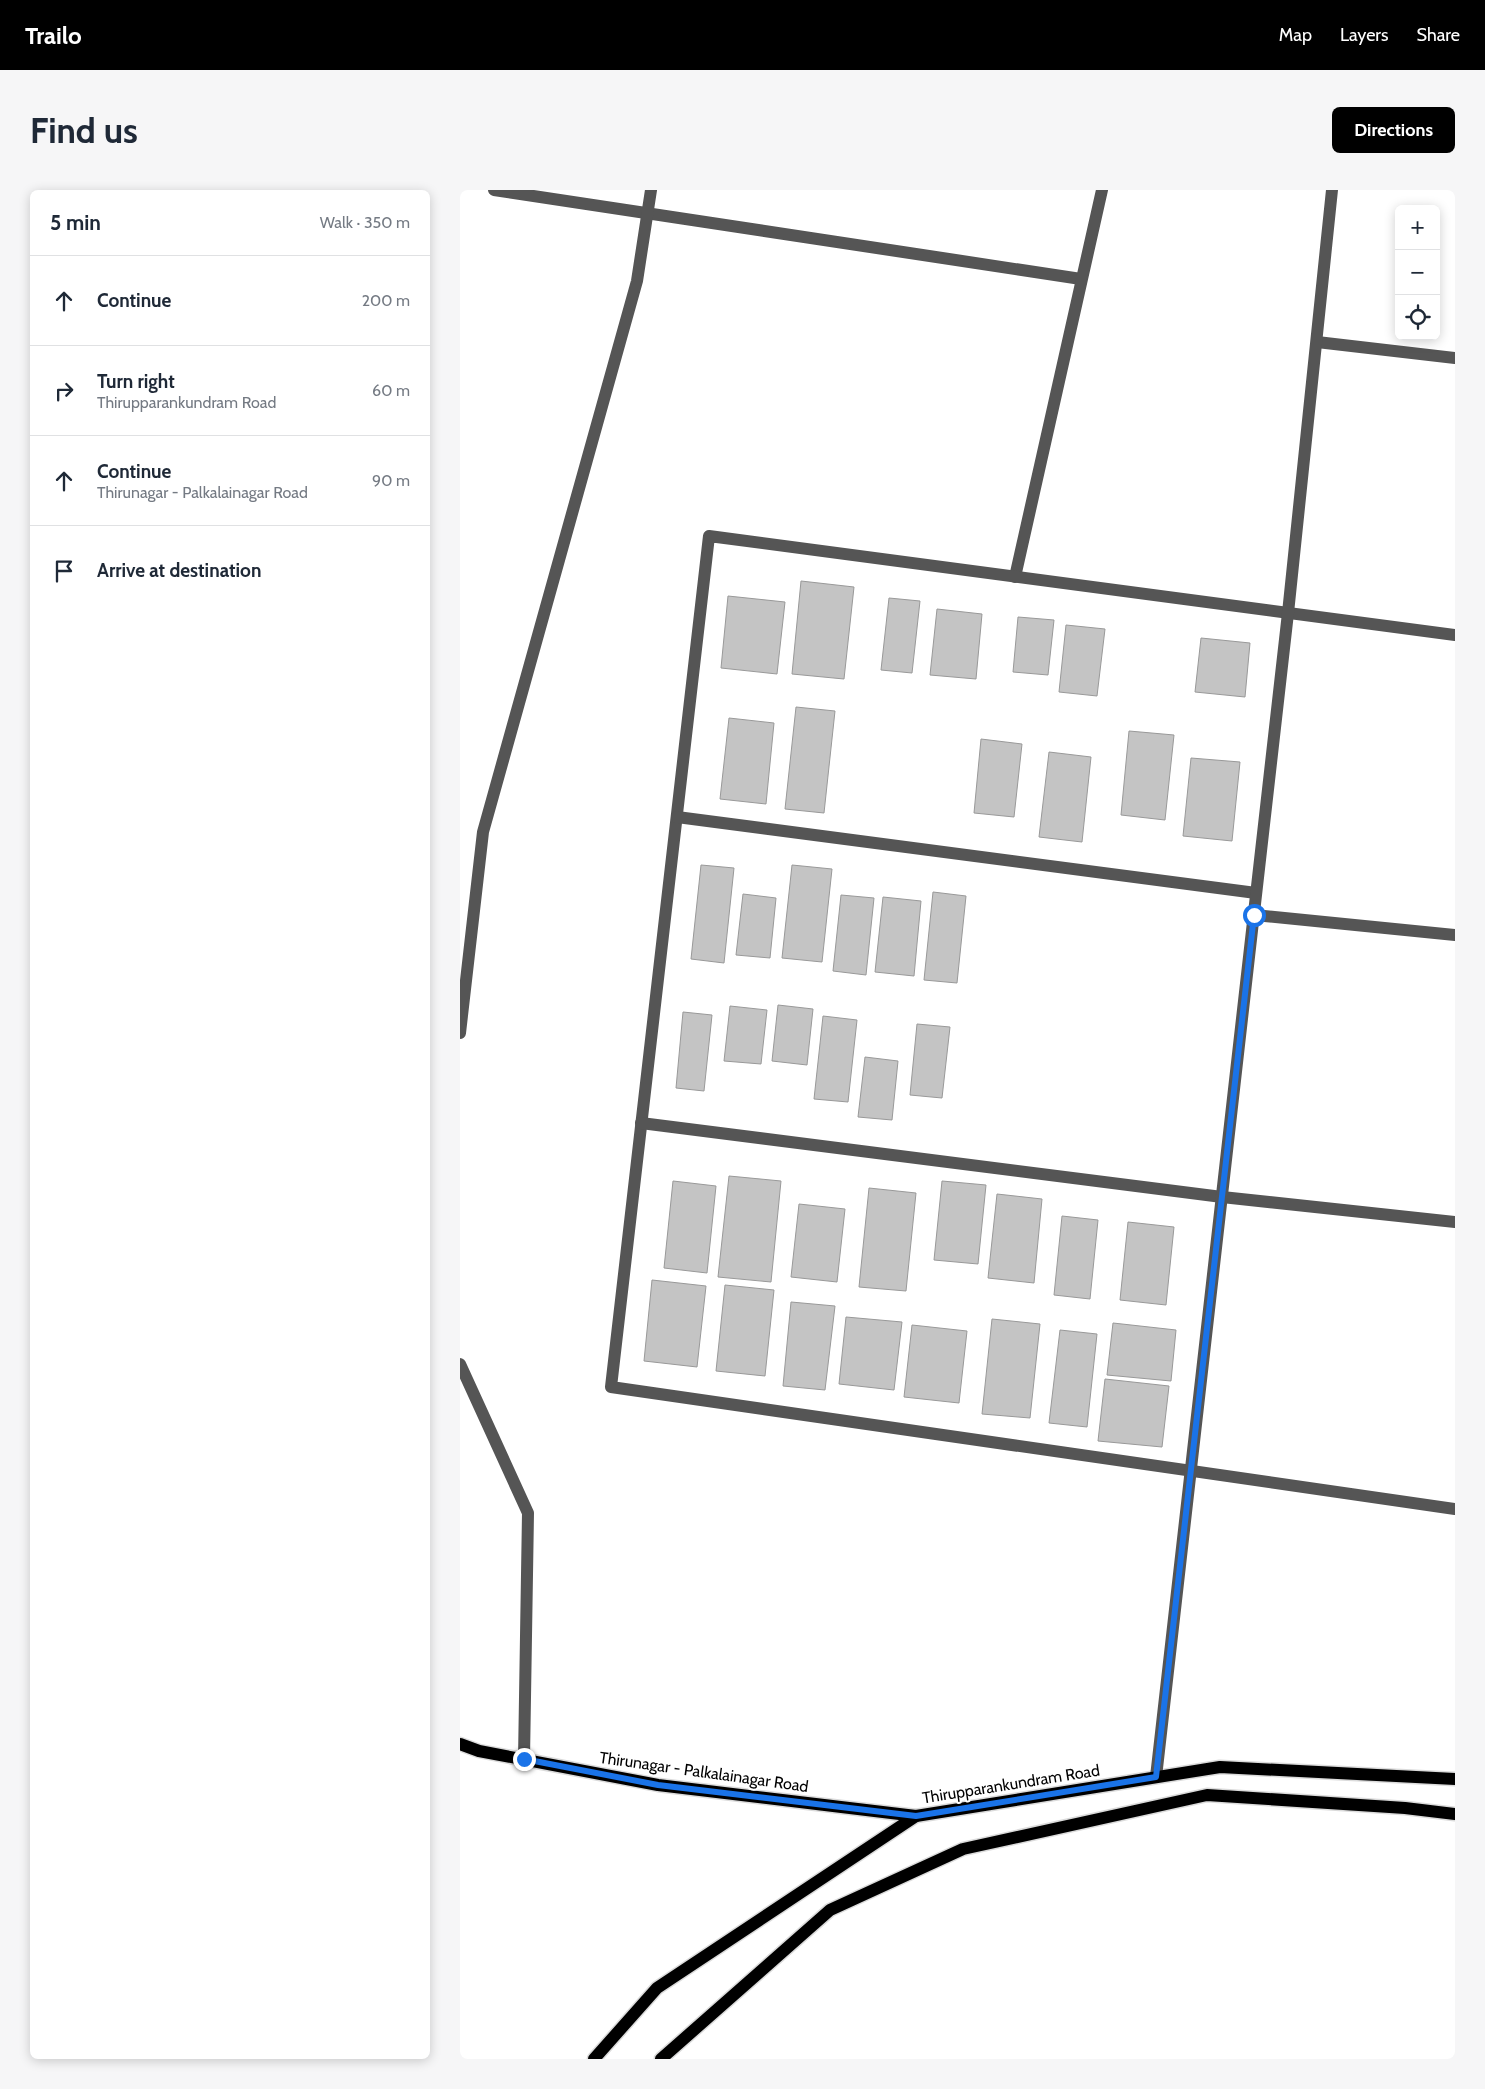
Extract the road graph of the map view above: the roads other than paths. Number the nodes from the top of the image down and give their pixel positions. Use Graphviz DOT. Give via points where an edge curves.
graph roads {
  1 [pos="494,190"];
  2 [pos="651,190"];
  3 [pos="1102,190"];
  4 [pos="1332,190"];
  5 [pos="647,214"];
  6 [pos="1081,279"];
  7 [pos="1317,342"];
  8 [pos="1455,358"];
  9 [pos="1015,576"];
  10 [pos="1288,613"];
  11 [pos="1455,635"];
  12 [pos="676,817"];
  13 [pos="1256,893"];
  14 [pos="1254,915"];
  15 [pos="1455,935"];
  16 [pos="460,1033"];
  17 [pos="641,1122"];
  18 [pos="1222,1197"];
  19 [pos="1455,1222"];
  20 [pos="460,1364"];
  21 [pos="1190,1471"];
  22 [pos="1455,1509"];
  23 [pos="460,1744"];
  24 [pos="524,1759"];
  25 [pos="1156,1777"];
  26 [pos="1455,1779"];
  27 [pos="1455,1814"];
  28 [pos="916,1816"];
  29 [pos="594,2059"];
  30 [pos="661,2059"];
  1 -- 5 [label="street"];
  2 -- 5 [label="street"];
  3 -- 6 [label="street"];
  4 -- 7 [label="street"];
  5 -- 6 [label="street"];
  5 -- 16 [label="street" via="637,281 483,832"];
  6 -- 9 [label="street"];
  7 -- 8 [label="street"];
  7 -- 10 [label="street"];
  9 -- 10 [label="street"];
  9 -- 12 [label="street" via="709,536"];
  10 -- 11 [label="street"];
  10 -- 13 [label="street"];
  12 -- 13 [label="street"];
  12 -- 17 [label="street"];
  13 -- 14 [label="street"];
  14 -- 15 [label="street"];
  14 -- 18 [label="street"];
  17 -- 18 [label="street"];
  17 -- 21 [label="street" via="611,1387"];
  18 -- 19 [label="street"];
  18 -- 21 [label="street"];
  20 -- 24 [label="street" via="528,1513"];
  21 -- 22 [label="street"];
  21 -- 25 [label="street"];
  23 -- 24 [label="main road, Thirunagar - Palkalainagar Road"];
  24 -- 28 [label="main road, Thirunagar - Palkalainagar Road" via="658,1785"];
  25 -- 26 [label="main road, Thirupparankundram Road" via="1220,1767"];
  25 -- 28 [label="main road, Thirupparankundram Road"];
  27 -- 30 [label="main road" via="1208,1795 963,1849 830,1910"];
  28 -- 29 [label="main road, Thirupparankundram Road" via="657,1988"];
}
